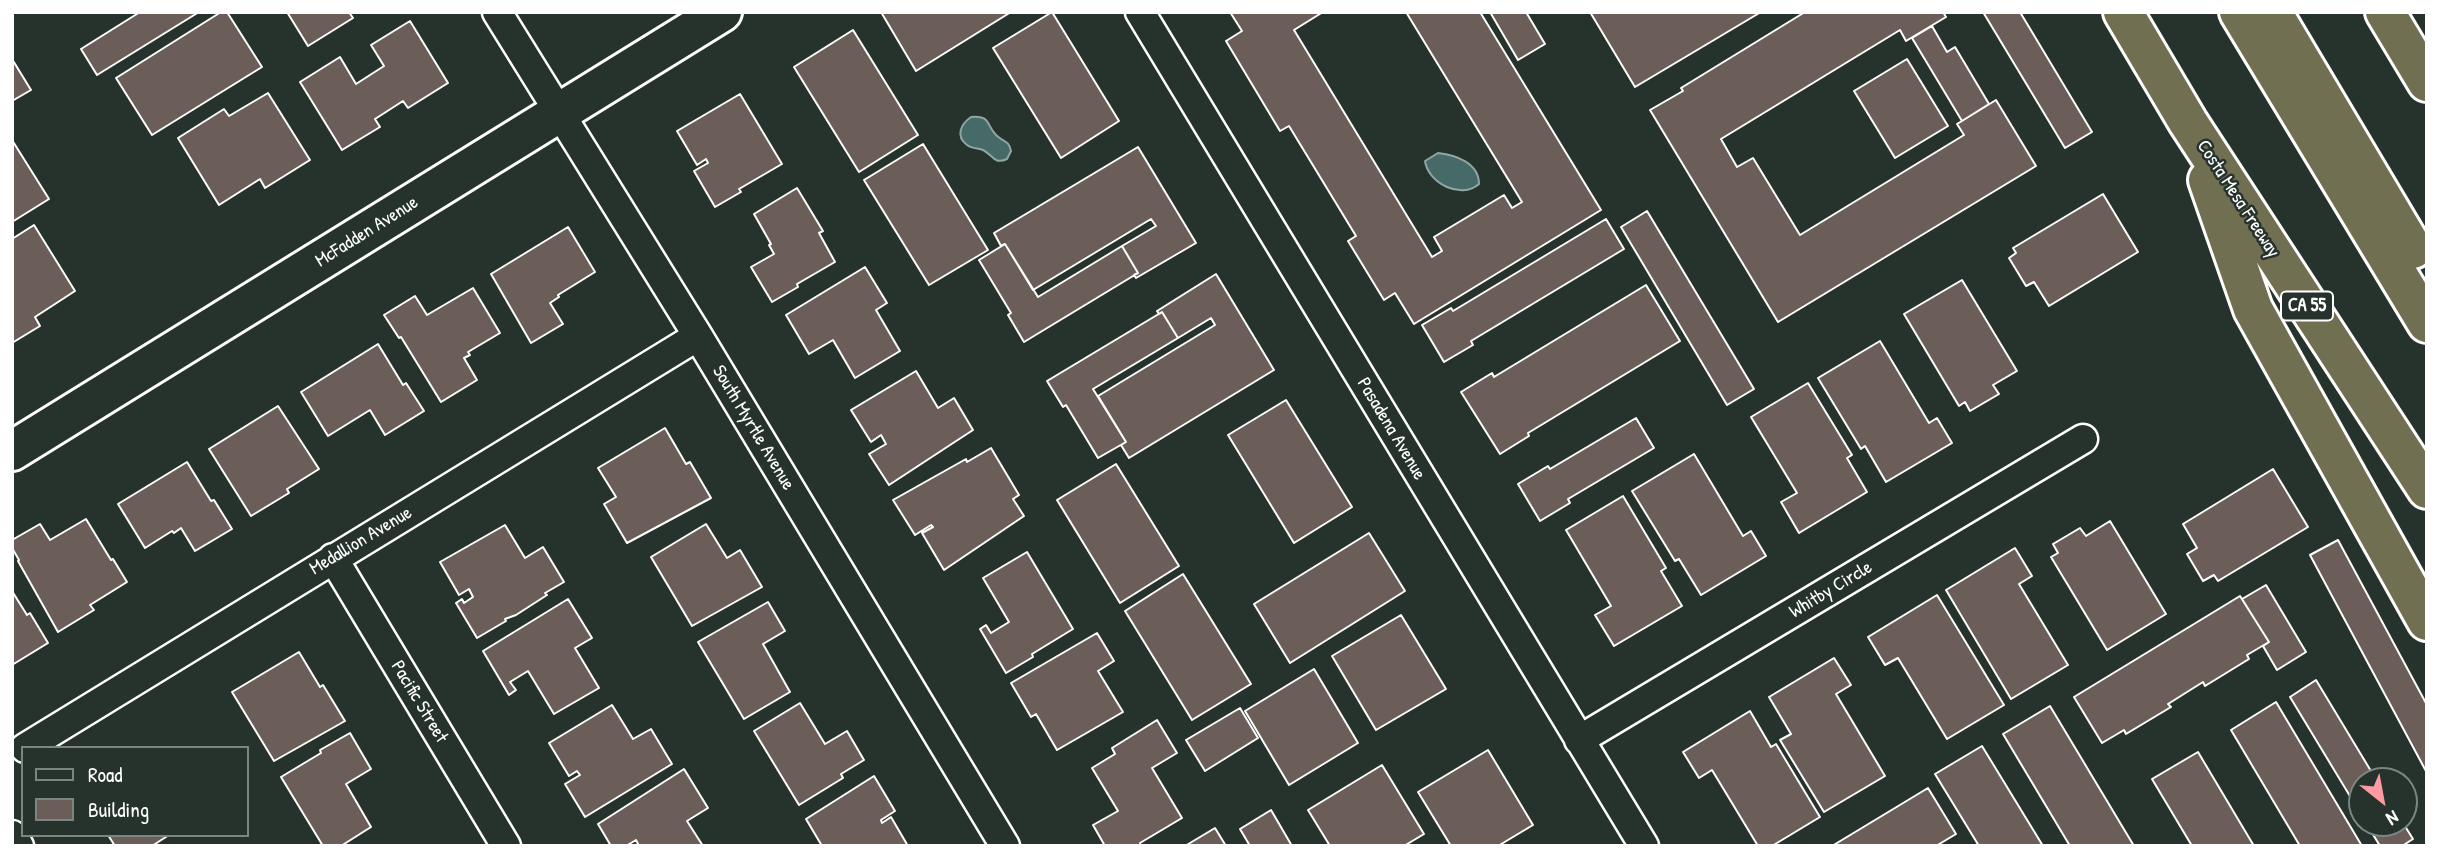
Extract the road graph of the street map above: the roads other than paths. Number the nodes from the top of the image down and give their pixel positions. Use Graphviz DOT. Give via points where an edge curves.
graph roads {
  1 [pos="498,12"];
  2 [pos="722,12"];
  3 [pos="1140,12"];
  4 [pos="2123,12"];
  5 [pos="2239,12"];
  6 [pos="2272,12"];
  7 [pos="2385,12"];
  8 [pos="2427,82"];
  9 [pos="560,113"];
  10 [pos="2188,122"];
  11 [pos="2427,272"];
  12 [pos="2427,323"];
  13 [pos="698,336"];
  14 [pos="2083,439"];
  15 [pos="12,451"];
  16 [pos="2427,489"];
  17 [pos="332,558"];
  18 [pos="2427,621"];
  19 [pos="1579,740"];
  20 [pos="27,746"];
  21 [pos="12,835"];
  22 [pos="19,846"];
  23 [pos="506,846"];
  24 [pos="1005,846"];
  25 [pos="1644,846"];
  1 -- 9 [label="street, South Myrtle Avenue"];
  2 -- 9 [label="main road, McFadden Avenue"];
  3 -- 19 [label="street, Pasadena Avenue"];
  4 -- 10 [label="highway, Costa Mesa Freeway / CA 55"];
  5 -- 12 [label="highway"];
  6 -- 11 [label="highway"];
  7 -- 8 [label="highway"];
  9 -- 13 [label="street, South Myrtle Avenue"];
  9 -- 15 [label="main road, McFadden Avenue"];
  10 -- 16 [label="highway, Costa Mesa Freeway / CA 55"];
  10 -- 18 [label="highway" via="2253,309"];
  13 -- 17 [label="street, Medallion Avenue"];
  13 -- 24 [label="street, South Myrtle Avenue"];
  14 -- 19 [label="street, Whitby Circle"];
  17 -- 20 [label="street, Medallion Avenue"];
  17 -- 23 [label="street, Pacific Street"];
  19 -- 25 [label="street, Pasadena Avenue"];
  21 -- 22 [label="street"];
}
